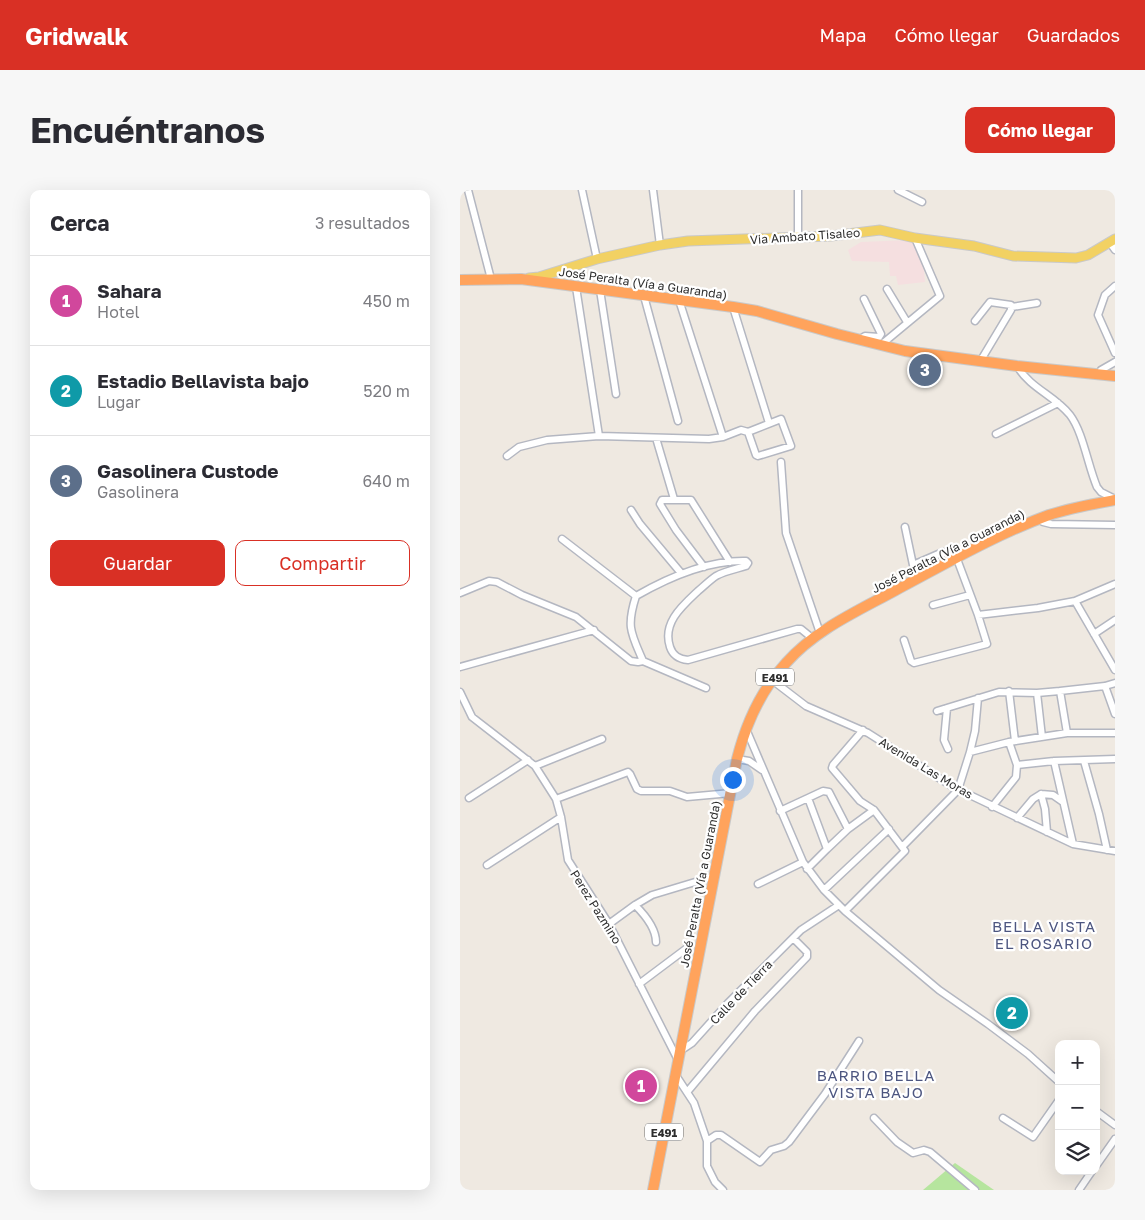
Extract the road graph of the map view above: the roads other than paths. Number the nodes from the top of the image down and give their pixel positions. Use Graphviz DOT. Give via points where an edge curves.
graph roads {
  1 [pos="468,190"];
  2 [pos="582,190"];
  3 [pos="653,190"];
  4 [pos="798,190"];
  5 [pos="898,190"];
  6 [pos="922,202"];
  7 [pos="798,238"];
  8 [pos="915,238"];
  9 [pos="1113,244"];
  10 [pos="660,245"];
  11 [pos="597,259"];
  12 [pos="491,279"];
  13 [pos="521,279"];
  14 [pos="460,280"];
  15 [pos="1115,286"];
  16 [pos="576,287"];
  17 [pos="887,289"];
  18 [pos="600,290"];
  19 [pos="644,296"];
  20 [pos="864,299"];
  21 [pos="680,300"];
  22 [pos="1037,302"];
  23 [pos="733,307"];
  24 [pos="1012,307"];
  25 [pos="975,321"];
  26 [pos="908,322"];
  27 [pos="861,339"];
  28 [pos="882,344"];
  29 [pos="1115,353"];
  30 [pos="980,360"];
  31 [pos="1115,362"];
  32 [pos="1017,366"];
  33 [pos="1099,374"];
  34 [pos="1115,376"];
  35 [pos="616,394"];
  36 [pos="1058,403"];
  37 [pos="678,421"];
  38 [pos="769,423"];
  39 [pos="748,432"];
  40 [pos="996,434"];
  41 [pos="600,436"];
  42 [pos="722,437"];
  43 [pos="656,438"];
  44 [pos="507,456"];
  45 [pos="781,462"];
  46 [pos="674,499"];
  47 [pos="1115,499"];
  48 [pos="631,510"];
  49 [pos="1039,519"];
  50 [pos="1115,526"];
  51 [pos="905,527"];
  52 [pos="562,540"];
  53 [pos="956,558"];
  54 [pos="730,562"];
  55 [pos="704,567"];
  56 [pos="681,573"];
  57 [pos="1115,584"];
  58 [pos="460,593"];
  59 [pos="970,595"];
  60 [pos="636,596"];
  61 [pos="1075,601"];
  62 [pos="933,605"];
  63 [pos="978,615"];
  64 [pos="1115,620"];
  65 [pos="594,630"];
  66 [pos="1094,634"];
  67 [pos="816,636"];
  68 [pos="904,640"];
  69 [pos="1112,658"];
  70 [pos="644,661"];
  71 [pos="460,667"];
  72 [pos="1115,670"];
  73 [pos="772,680"];
  74 [pos="1115,683"];
  75 [pos="1105,686"];
  76 [pos="706,688"];
  77 [pos="1009,691"];
  78 [pos="1060,691"];
  79 [pos="460,692"];
  80 [pos="1037,693"];
  81 [pos="978,698"];
  82 [pos="947,708"];
  83 [pos="937,711"];
  84 [pos="1115,714"];
  85 [pos="746,728"];
  86 [pos="863,730"];
  87 [pos="1067,733"];
  88 [pos="1115,733"];
  89 [pos="1042,737"];
  90 [pos="602,740"];
  91 [pos="1012,741"];
  92 [pos="948,748"];
  93 [pos="970,752"];
  94 [pos="737,759"];
  95 [pos="1115,759"];
  96 [pos="528,760"];
  97 [pos="1054,761"];
  98 [pos="1084,761"];
  99 [pos="1017,765"];
  100 [pos="535,766"];
  101 [pos="762,770"];
  102 [pos="958,790"];
  103 [pos="731,792"];
  104 [pos="1041,794"];
  105 [pos="469,798"];
  106 [pos="808,798"];
  107 [pos="556,799"];
  108 [pos="1063,802"];
  109 [pos="992,807"];
  110 [pos="874,810"];
  111 [pos="780,811"];
  112 [pos="562,817"];
  113 [pos="1016,818"];
  114 [pos="848,829"];
  115 [pos="889,829"];
  116 [pos="1047,832"];
  117 [pos="1073,844"];
  118 [pos="902,847"];
  119 [pos="827,849"];
  120 [pos="1107,850"];
  121 [pos="1115,851"];
  122 [pos="803,862"];
  123 [pos="487,865"];
  124 [pos="807,869"];
  125 [pos="714,876"];
  126 [pos="758,884"];
  127 [pos="824,890"];
  128 [pos="635,905"];
  129 [pos="839,905"];
  130 [pos="845,910"];
  131 [pos="609,924"];
  132 [pos="793,938"];
  133 [pos="656,942"];
  134 [pos="687,948"];
  135 [pos="639,984"];
  136 [pos="859,1041"];
  137 [pos="679,1056"];
  138 [pos="675,1074"];
  139 [pos="1055,1079"];
  140 [pos="688,1091"];
  141 [pos="1055,1106"];
  142 [pos="1100,1114"];
  143 [pos="874,1118"];
  144 [pos="1003,1118"];
  145 [pos="1115,1125"];
  146 [pos="1115,1139"];
  147 [pos="707,1141"];
  148 [pos="1100,1160"];
  149 [pos="1089,1175"];
  150 [pos="653,1190"];
  151 [pos="723,1190"];
  152 [pos="975,1190"];
  153 [pos="1079,1190"];
  1 -- 12 [label="street"];
  2 -- 11 [label="street"];
  3 -- 10 [label="street"];
  4 -- 7 [label="street"];
  5 -- 6 [label="street"];
  7 -- 8 [label="main road, Via Ambato Tisaleo" via="880,230"];
  7 -- 10 [label="main road, Via Ambato Tisaleo" via="688,241"];
  8 -- 9 [label="main road, Via Ambato Tisaleo" via="974,246 1013,256 1076,258"];
  8 -- 26 [label="street" via="940,296"];
  10 -- 11 [label="main road, Via Ambato Tisaleo"];
  11 -- 13 [label="main road, Via Ambato Tisaleo"];
  12 -- 13 [label="highway, José Peralta (Vía a Guaranda)"];
  12 -- 14 [label="highway, José Peralta (Vía a Guaranda)"];
  13 -- 16 [label="highway, José Peralta (Vía a Guaranda)"];
  15 -- 29 [label="street" via="1105,295 1098,315"];
  16 -- 18 [label="highway, José Peralta (Vía a Guaranda)"];
  16 -- 41 [label="street"];
  17 -- 26 [label="street"];
  18 -- 19 [label="highway, José Peralta (Vía a Guaranda)"];
  18 -- 35 [label="street"];
  19 -- 21 [label="highway, José Peralta (Vía a Guaranda)"];
  19 -- 37 [label="street"];
  20 -- 27 [label="street" via="881,334"];
  21 -- 23 [label="highway, José Peralta (Vía a Guaranda)"];
  21 -- 42 [label="street"];
  22 -- 24 [label="street"];
  23 -- 27 [label="highway, José Peralta (Vía a Guaranda)"];
  23 -- 38 [label="street"];
  24 -- 25 [label="street" via="990,302"];
  24 -- 30 [label="street"];
  26 -- 28 [label="street"];
  27 -- 28 [label="highway, José Peralta (Vía a Guaranda)"];
  28 -- 30 [label="highway, José Peralta (Vía a Guaranda)" via="930,355"];
  30 -- 32 [label="highway, José Peralta (Vía a Guaranda)"];
  31 -- 33 [label="street"];
  32 -- 33 [label="highway, José Peralta (Vía a Guaranda)"];
  32 -- 36 [label="street" via="1029,382"];
  33 -- 34 [label="highway, José Peralta (Vía a Guaranda)"];
  36 -- 40 [label="street"];
  36 -- 47 [label="street" via="1077,428 1097,487"];
  38 -- 39 [label="street"];
  38 -- 39 [label="street" via="781,418 790,446 758,456"];
  39 -- 42 [label="street" via="742,430"];
  41 -- 43 [label="street"];
  41 -- 44 [label="street" via="531,443"];
  42 -- 43 [label="street"];
  43 -- 46 [label="street"];
  45 -- 67 [label="street" via="786,533"];
  46 -- 54 [label="street" via="693,502"];
  46 -- 55 [label="street" via="662,500 660,504"];
  47 -- 49 [label="highway, José Peralta (Vía a Guaranda) / E491"];
  48 -- 56 [label="street"];
  49 -- 50 [label="street" via="1051,524"];
  49 -- 53 [label="highway, José Peralta (Vía a Guaranda) / E491"];
  51 -- 53 [label="street" via="913,565 943,552"];
  52 -- 60 [label="street"];
  53 -- 59 [label="street"];
  53 -- 67 [label="highway, José Peralta (Vía a Guaranda) / E491"];
  54 -- 55 [label="street"];
  54 -- 67 [label="street" via="748,562 746,566 716,576 675,615 668,641 675,656 688,660 794,629"];
  55 -- 56 [label="street"];
  56 -- 60 [label="street"];
  57 -- 61 [label="street"];
  58 -- 65 [label="street" via="488,581 497,582 576,617"];
  59 -- 62 [label="street"];
  59 -- 63 [label="street"];
  60 -- 70 [label="street" via="630,629"];
  61 -- 63 [label="street"];
  61 -- 66 [label="street"];
  63 -- 68 [label="street" via="987,644 914,663"];
  64 -- 66 [label="street"];
  65 -- 70 [label="street" via="631,661"];
  65 -- 71 [label="street"];
  66 -- 69 [label="street"];
  67 -- 73 [label="highway, José Peralta (Vía a Guaranda) / E491"];
  69 -- 72 [label="street"];
  70 -- 76 [label="street"];
  73 -- 85 [label="highway, José Peralta (Vía a Guaranda) / E491"];
  73 -- 86 [label="street, Avenida Las Moras" via="806,706"];
  74 -- 75 [label="street"];
  75 -- 78 [label="street"];
  75 -- 84 [label="street"];
  77 -- 80 [label="street"];
  77 -- 81 [label="street"];
  77 -- 91 [label="street"];
  78 -- 80 [label="street"];
  78 -- 87 [label="street"];
  79 -- 96 [label="street, Perez Pazmino" via="472,716"];
  80 -- 89 [label="street"];
  81 -- 82 [label="street"];
  81 -- 93 [label="street"];
  82 -- 83 [label="street"];
  82 -- 92 [label="street" via="944,740"];
  85 -- 94 [label="highway, José Peralta (Vía a Guaranda) / E491"];
  85 -- 101 [label="street"];
  86 -- 102 [label="street, Avenida Las Moras"];
  86 -- 110 [label="street" via="832,768 860,800"];
  87 -- 88 [label="street"];
  87 -- 89 [label="street"];
  89 -- 91 [label="street"];
  90 -- 100 [label="street"];
  91 -- 93 [label="street"];
  91 -- 99 [label="street"];
  93 -- 102 [label="street"];
  94 -- 101 [label="street" via="749,761"];
  94 -- 103 [label="highway, José Peralta (Vía a Guaranda) / E491"];
  95 -- 98 [label="street"];
  96 -- 100 [label="street, Perez Pazmino"];
  96 -- 105 [label="street"];
  97 -- 98 [label="street"];
  97 -- 99 [label="street"];
  97 -- 108 [label="street"];
  98 -- 120 [label="street"];
  99 -- 109 [label="street" via="1016,777"];
  100 -- 107 [label="street, Perez Pazmino"];
  101 -- 111 [label="street"];
  102 -- 109 [label="street, Avenida Las Moras"];
  102 -- 118 [label="street"];
  103 -- 107 [label="street" via="687,797 670,791 641,791 628,772"];
  103 -- 125 [label="highway, José Peralta (Vía a Guaranda) / E491"];
  104 -- 108 [label="street" via="1052,795"];
  104 -- 113 [label="street"];
  104 -- 116 [label="street"];
  106 -- 111 [label="street"];
  106 -- 114 [label="street" via="823,791 829,792"];
  106 -- 119 [label="street"];
  107 -- 112 [label="street, Perez Pazmino"];
  108 -- 117 [label="street"];
  109 -- 113 [label="street, Avenida Las Moras"];
  110 -- 114 [label="street"];
  110 -- 115 [label="street"];
  111 -- 122 [label="street"];
  112 -- 123 [label="street"];
  112 -- 131 [label="street, Perez Pazmino" via="568,860"];
  113 -- 116 [label="street, Avenida Las Moras"];
  114 -- 119 [label="street"];
  115 -- 118 [label="street"];
  115 -- 127 [label="street"];
  116 -- 117 [label="street, Avenida Las Moras"];
  117 -- 120 [label="street, Avenida Las Moras"];
  118 -- 130 [label="street" via="905,851"];
  119 -- 124 [label="street"];
  120 -- 121 [label="street, Avenida Las Moras"];
  122 -- 124 [label="street"];
  122 -- 126 [label="street"];
  124 -- 127 [label="street"];
  125 -- 128 [label="street" via="652,895"];
  125 -- 137 [label="highway, José Peralta (Vía a Guaranda) / E491"];
  127 -- 129 [label="street"];
  128 -- 131 [label="street"];
  128 -- 133 [label="street" via="653,929"];
  129 -- 130 [label="street"];
  129 -- 132 [label="street, Calle de Tierra"];
  130 -- 139 [label="street" via="939,990 988,1024"];
  131 -- 135 [label="street, Perez Pazmino"];
  132 -- 137 [label="street, Calle de Tierra"];
  132 -- 140 [label="street" via="807,952 807,957 754,1012"];
  134 -- 135 [label="street"];
  135 -- 137 [label="street, Perez Pazmino"];
  136 -- 147 [label="street" via="787,1144 771,1150 760,1162 721,1135"];
  137 -- 138 [label="highway, José Peralta (Vía a Guaranda) / E491"];
  138 -- 140 [label="street"];
  138 -- 150 [label="highway, José Peralta (Vía a Guaranda) / E491"];
  140 -- 147 [label="street"];
  141 -- 144 [label="street" via="1033,1137"];
  142 -- 145 [label="street"];
  143 -- 152 [label="street" via="904,1147 913,1153 928,1151"];
  146 -- 148 [label="street"];
  147 -- 151 [label="street" via="707,1166"];
  149 -- 153 [label="street"];
}
